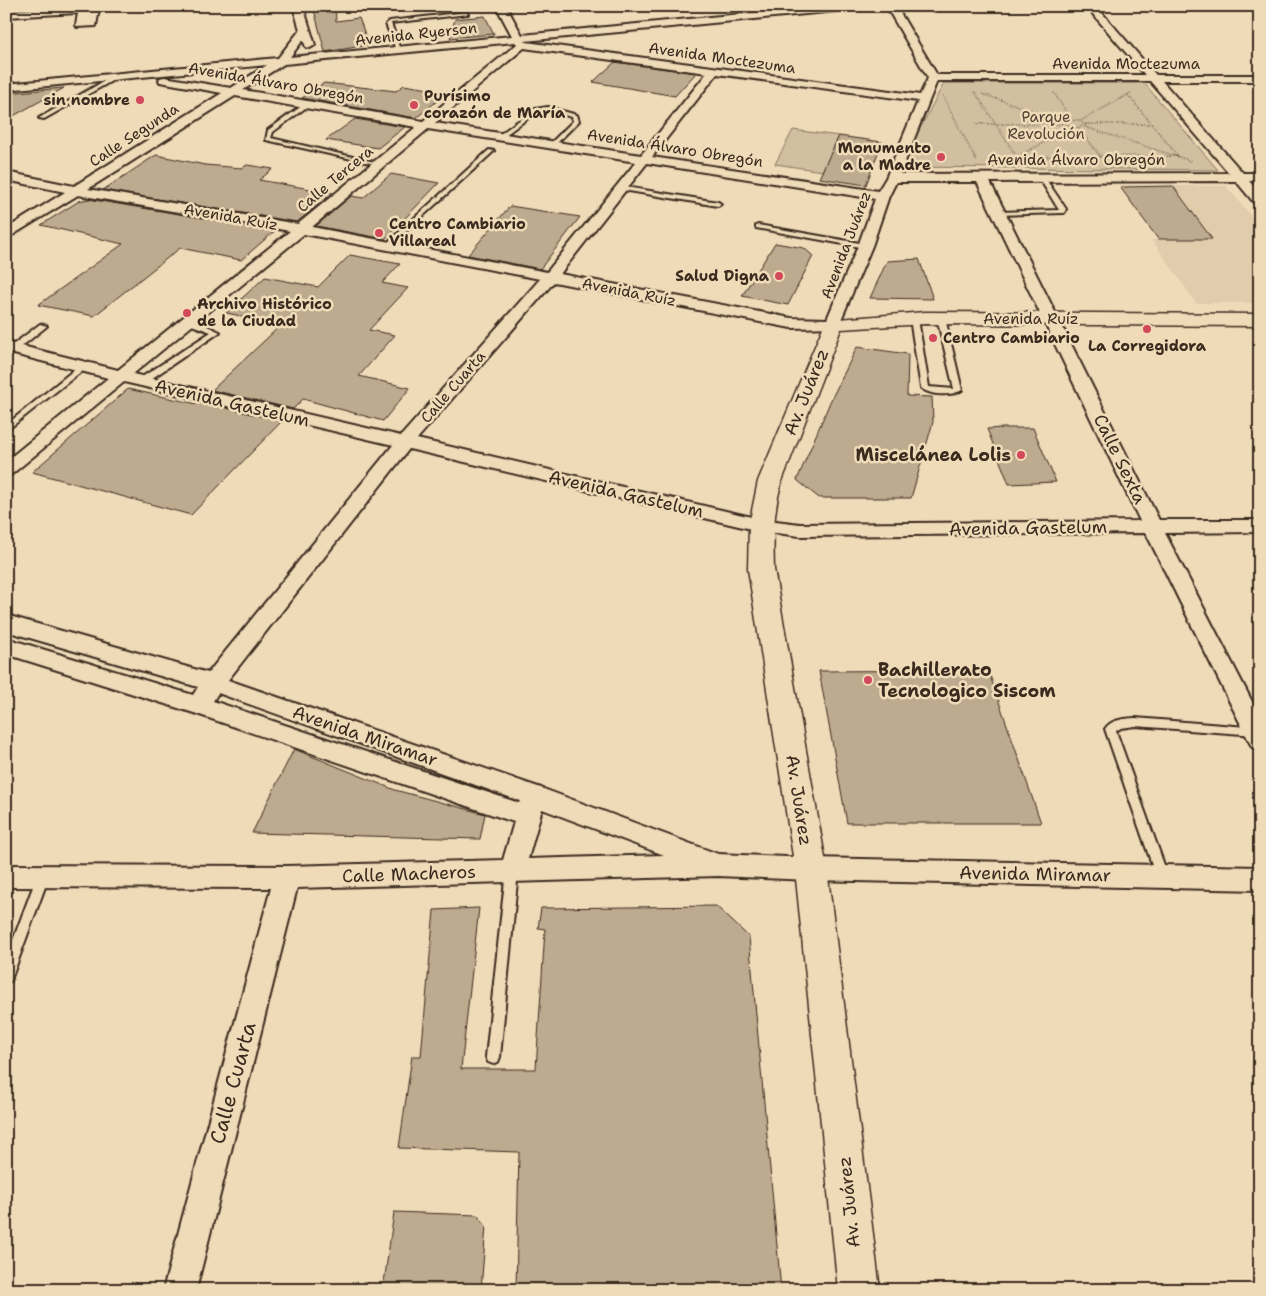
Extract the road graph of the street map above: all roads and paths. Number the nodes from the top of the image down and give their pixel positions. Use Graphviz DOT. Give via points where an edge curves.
graph roads {
  1 [pos="298,6"];
  2 [pos="501,6"];
  3 [pos="858,6"];
  4 [pos="890,6"];
  5 [pos="1092,6"];
  6 [pos="31,9"];
  7 [pos="84,9"];
  8 [pos="466,13"];
  9 [pos="6,14"];
  10 [pos="305,31"];
  11 [pos="520,42"];
  12 [pos="398,50"];
  13 [pos="316,59"];
  14 [pos="280,62"];
  15 [pos="713,72"];
  16 [pos="139,75"];
  17 [pos="115,77"];
  18 [pos="933,78"];
  19 [pos="1154,78"];
  20 [pos="1260,78"];
  21 [pos="6,87"];
  22 [pos="939,89"];
  23 [pos="1135,90"];
  24 [pos="1054,92"];
  25 [pos="231,93"];
  26 [pos="1128,95"];
  27 [pos="925,99"];
  28 [pos="306,105"];
  29 [pos="42,118"];
  30 [pos="1072,119"];
  31 [pos="1081,121"];
  32 [pos="1065,122"];
  33 [pos="424,124"];
  34 [pos="976,124"];
  35 [pos="996,124"];
  36 [pos="1153,124"];
  37 [pos="1085,125"];
  38 [pos="1074,127"];
  39 [pos="1079,128"];
  40 [pos="499,136"];
  41 [pos="552,145"];
  42 [pos="492,152"];
  43 [pos="1178,156"];
  44 [pos="1017,157"];
  45 [pos="1101,157"];
  46 [pos="642,159"];
  47 [pos="1008,161"];
  48 [pos="1104,161"];
  49 [pos="1196,163"];
  50 [pos="377,164"];
  51 [pos="980,171"];
  52 [pos="6,176"];
  53 [pos="1041,176"];
  54 [pos="1239,176"];
  55 [pos="1260,177"];
  56 [pos="892,178"];
  57 [pos="620,188"];
  58 [pos="78,191"];
  59 [pos="882,196"];
  60 [pos="1260,202"];
  61 [pos="718,204"];
  62 [pos="998,214"];
  63 [pos="758,227"];
  64 [pos="301,229"];
  65 [pos="6,236"];
  66 [pos="388,246"];
  67 [pos="865,246"];
  68 [pos="550,276"];
  69 [pos="941,318"];
  70 [pos="914,319"];
  71 [pos="1050,319"];
  72 [pos="1260,320"];
  73 [pos="189,321"];
  74 [pos="833,324"];
  75 [pos="44,326"];
  76 [pos="9,348"];
  77 [pos="83,367"];
  78 [pos="120,376"];
  79 [pos="142,381"];
  80 [pos="6,429"];
  81 [pos="404,443"];
  82 [pos="6,470"];
  83 [pos="760,525"];
  84 [pos="1260,526"];
  85 [pos="1153,527"];
  86 [pos="6,623"];
  87 [pos="6,646"];
  88 [pos="213,683"];
  89 [pos="198,705"];
  90 [pos="1258,736"];
  91 [pos="530,806"];
  92 [pos="718,864"];
  93 [pos="811,868"];
  94 [pos="512,871"];
  95 [pos="6,876"];
  96 [pos="43,876"];
  97 [pos="1162,876"];
  98 [pos="287,877"];
  99 [pos="1260,879"];
  100 [pos="6,977"];
  101 [pos="493,1057"];
  102 [pos="179,1290"];
  103 [pos="859,1290"];
  1 -- 10 [label="street"];
  2 -- 11 [label="street"];
  3 -- 11 [label="street, Avenida Ryerson" via="709,17"];
  4 -- 18 [label="street"];
  5 -- 19 [label="street"];
  6 -- 7 [label="street"];
  6 -- 9 [label="street"];
  8 -- 12 [label="lane" via="390,22"];
  10 -- 13 [label="street"];
  10 -- 14 [label="street"];
  11 -- 12 [label="street, Avenida Ryerson"];
  11 -- 15 [label="street, Avenida Moctezuma"];
  11 -- 33 [label="street, Calle Tercera"];
  12 -- 13 [label="street, Avenida Ryerson"];
  13 -- 14 [label="street, Avenida Ryerson"];
  14 -- 16 [label="street, Avenida Ryerson"];
  14 -- 25 [label="street, Calle Segunda"];
  15 -- 27 [label="street, Avenida Moctezuma"];
  15 -- 46 [label="street, Calle Cuarta"];
  16 -- 17 [label="street, Avenida Ryerson"];
  16 -- 25 [label="street, Avenida Álvaro Obregón"];
  17 -- 21 [label="street, Avenida Ryerson"];
  17 -- 29 [label="lane"];
  18 -- 19 [label="street, Avenida Moctezuma"];
  18 -- 27 [label="street"];
  19 -- 20 [label="street, Avenida Moctezuma"];
  19 -- 54 [label="street"];
  22 -- 51 [label="path"];
  23 -- 26 [label="path"];
  24 -- 30 [label="path"];
  25 -- 28 [label="street, Avenida Álvaro Obregón"];
  25 -- 58 [label="street, Calle Segunda"];
  26 -- 31 [label="path"];
  26 -- 36 [label="path"];
  27 -- 56 [label="street"];
  28 -- 33 [label="street, Avenida Álvaro Obregón"];
  28 -- 50 [label="lane" via="270,131 268,139"];
  30 -- 31 [label="path"];
  30 -- 32 [label="path"];
  31 -- 37 [label="path"];
  32 -- 35 [label="path"];
  32 -- 35 [label="path" via="975,92"];
  32 -- 38 [label="path"];
  33 -- 40 [label="street, Avenida Álvaro Obregón"];
  33 -- 50 [label="street, Calle Tercera"];
  34 -- 35 [label="path"];
  35 -- 44 [label="path"];
  36 -- 37 [label="path"];
  36 -- 43 [label="path"];
  37 -- 39 [label="path"];
  37 -- 43 [label="path"];
  38 -- 39 [label="path"];
  38 -- 44 [label="path"];
  39 -- 45 [label="path"];
  40 -- 41 [label="street, Avenida Álvaro Obregón"];
  40 -- 41 [label="lane" via="537,110 548,109 575,116 576,120"];
  41 -- 46 [label="street, Avenida Álvaro Obregón"];
  42 -- 66 [label="lane"];
  43 -- 45 [label="path"];
  43 -- 49 [label="path"];
  44 -- 45 [label="path"];
  44 -- 47 [label="path"];
  45 -- 48 [label="path"];
  46 -- 57 [label="street, Calle Cuarta"];
  46 -- 59 [label="street, Avenida Álvaro Obregón"];
  50 -- 64 [label="street, Calle Tercera"];
  51 -- 53 [label="street, Avenida Álvaro Obregón"];
  51 -- 56 [label="street, Avenida Álvaro Obregón"];
  51 -- 62 [label="street, Calle Sexta"];
  52 -- 58 [label="street, Avenida Ruíz"];
  53 -- 54 [label="street, Avenida Álvaro Obregón"];
  53 -- 62 [label="lane" via="1062,212"];
  54 -- 55 [label="street, Avenida Álvaro Obregón"];
  54 -- 60 [label="street"];
  56 -- 59 [label="street, Avenida Juárez"];
  57 -- 61 [label="lane"];
  57 -- 68 [label="street, Calle Cuarta"];
  58 -- 64 [label="street, Avenida Ruíz"];
  58 -- 65 [label="street, Calle Segunda"];
  59 -- 67 [label="street, Avenida Juárez"];
  62 -- 71 [label="street, Calle Sexta"];
  63 -- 67 [label="lane"];
  64 -- 66 [label="street, Avenida Ruíz"];
  64 -- 73 [label="street, Calle Tercera"];
  66 -- 68 [label="street, Avenida Ruíz"];
  67 -- 74 [label="street, Avenida Juárez"];
  68 -- 74 [label="street, Avenida Ruíz" via="791,323"];
  68 -- 81 [label="street, Calle Cuarta"];
  69 -- 70 [label="street, Avenida Ruíz"];
  69 -- 70 [label="lane" via="958,390 952,392 925,388"];
  69 -- 71 [label="street, Avenida Ruíz"];
  70 -- 74 [label="street, Avenida Ruíz"];
  71 -- 72 [label="street, Avenida Ruíz"];
  71 -- 85 [label="street, Calle Sexta"];
  73 -- 78 [label="street, Calle Tercera"];
  73 -- 79 [label="lane" via="216,332"];
  74 -- 83 [label="street, Av. Juárez" via="770,481"];
  75 -- 76 [label="lane"];
  76 -- 77 [label="street, Avenida Gastelum"];
  77 -- 78 [label="street, Avenida Gastelum"];
  77 -- 80 [label="lane"];
  78 -- 79 [label="street, Avenida Gastelum"];
  78 -- 82 [label="street, Calle Tercera"];
  79 -- 81 [label="street, Avenida Gastelum"];
  81 -- 83 [label="street, Avenida Gastelum"];
  81 -- 88 [label="street, Calle Cuarta"];
  83 -- 85 [label="street, Avenida Gastelum" via="800,530"];
  83 -- 93 [label="street, Av. Juárez" via="761,569"];
  84 -- 85 [label="street, Avenida Gastelum"];
  85 -- 90 [label="street, Calle Sexta"];
  86 -- 88 [label="street, Avenida Miramar"];
  87 -- 89 [label="street, Avenida Miramar"];
  88 -- 89 [label="street, Calle Cuarta"];
  88 -- 91 [label="street, Avenida Miramar"];
  89 -- 91 [label="street, Avenida Miramar"];
  90 -- 97 [label="lane" via="1135,722 1110,729"];
  91 -- 92 [label="street, Avenida Miramar"];
  91 -- 94 [label="street"];
  92 -- 93 [label="street, Calle Macheros"];
  92 -- 94 [label="street, Calle Macheros"];
  93 -- 97 [label="street, Avenida Miramar"];
  93 -- 103 [label="street, Av. Juárez"];
  94 -- 98 [label="street, Calle Macheros"];
  94 -- 101 [label="lane"];
  95 -- 96 [label="street, Calle Macheros"];
  96 -- 98 [label="street, Calle Macheros"];
  96 -- 100 [label="lane"];
  97 -- 99 [label="street, Avenida Miramar"];
  98 -- 102 [label="street, Calle Cuarta"];
}
